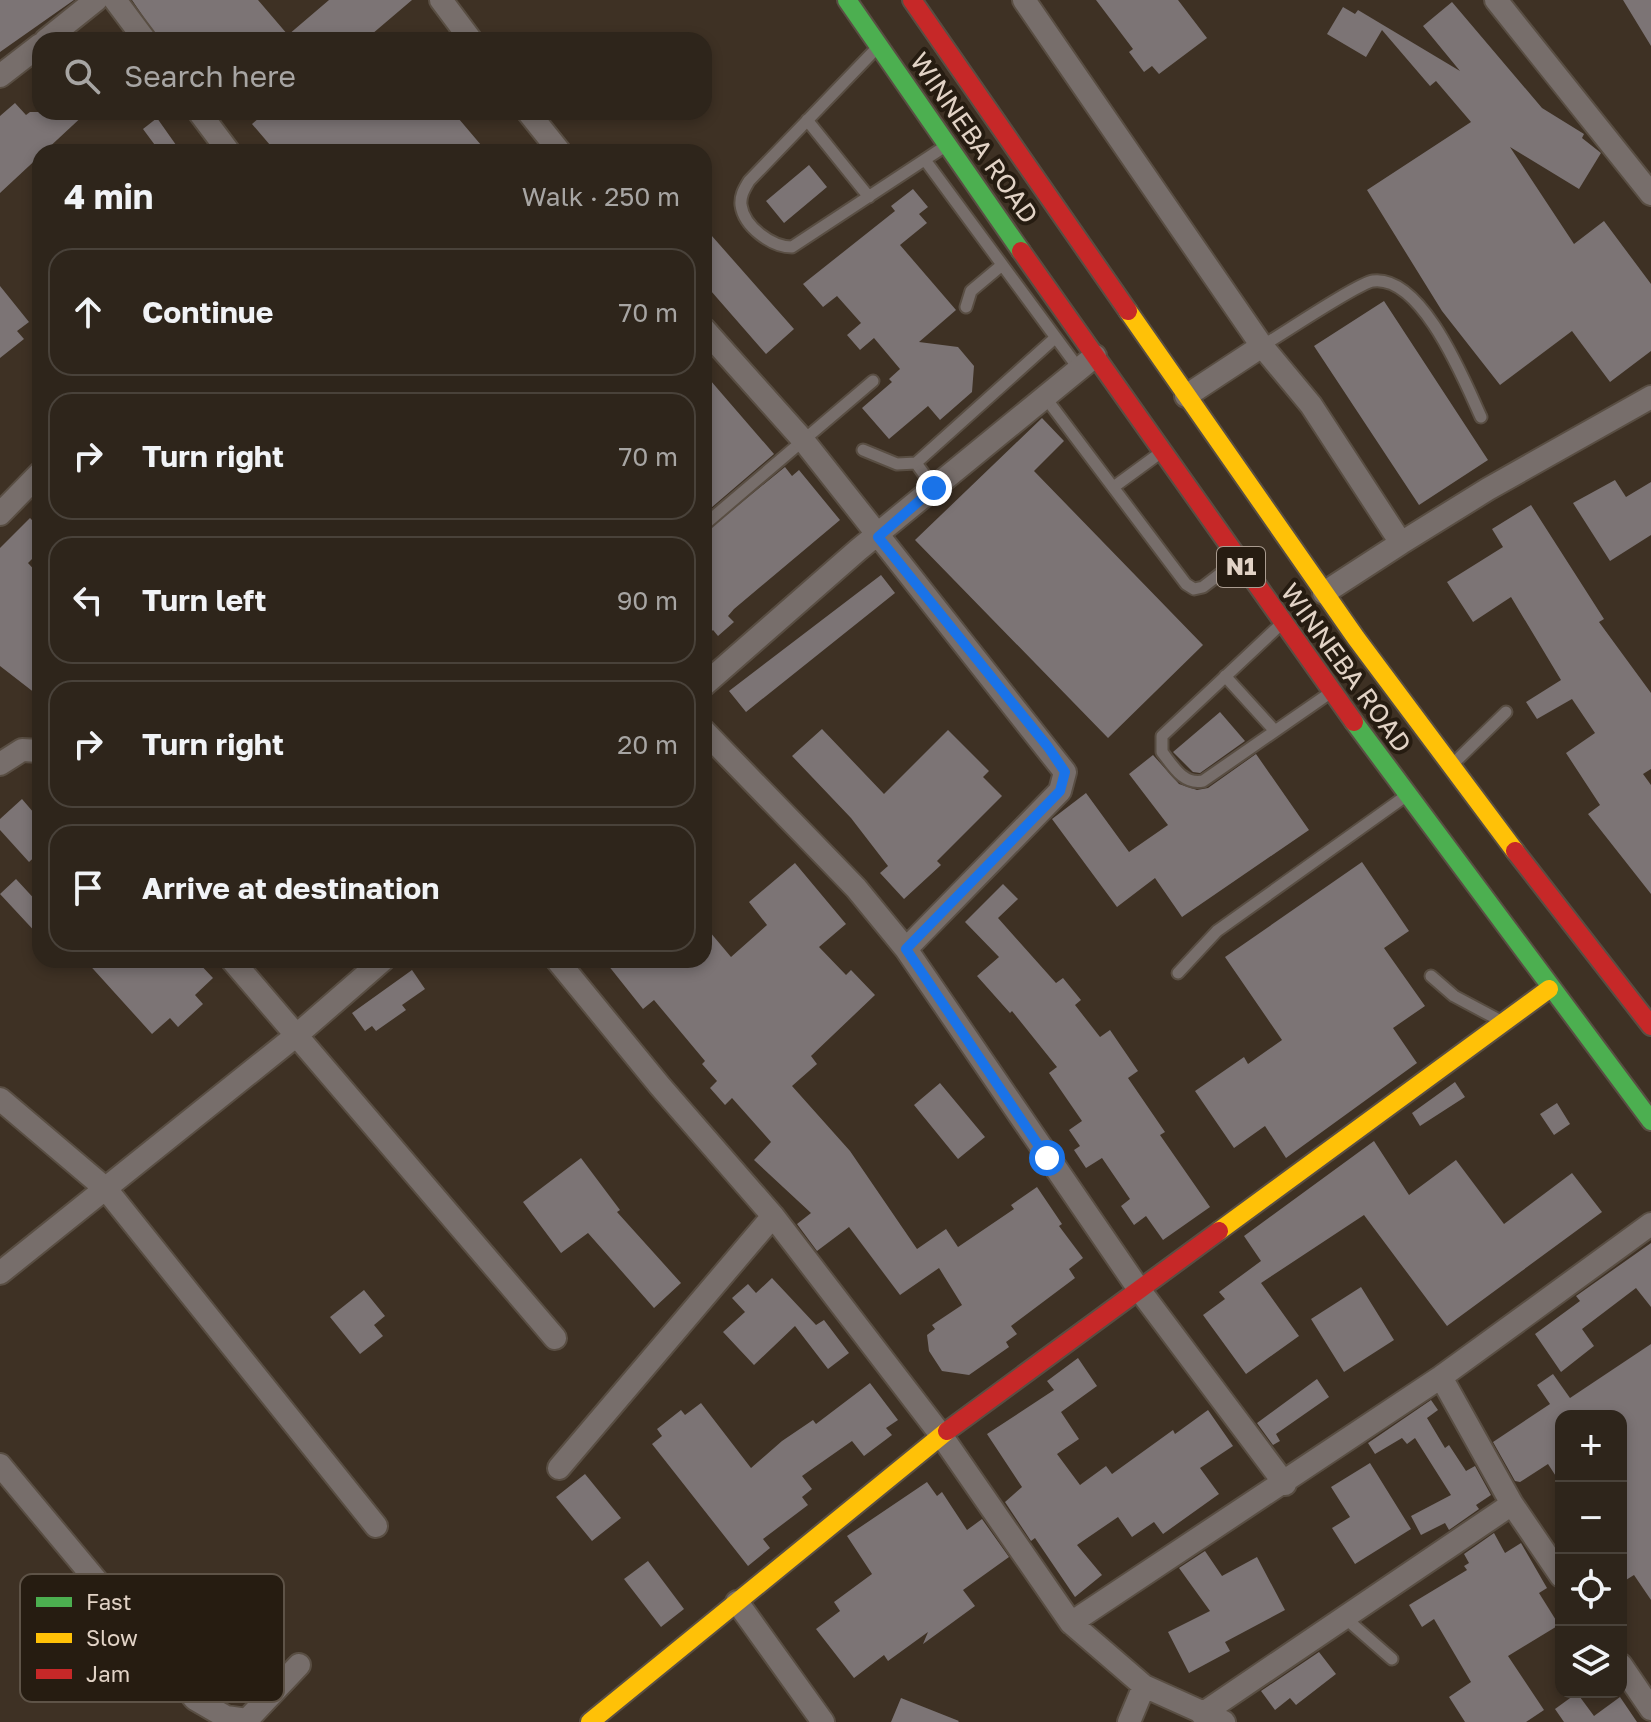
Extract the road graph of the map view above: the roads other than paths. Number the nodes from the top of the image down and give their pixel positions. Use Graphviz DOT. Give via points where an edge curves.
graph roads {
  1 [pos="96,0"];
  2 [pos="115,0"];
  3 [pos="441,0"];
  4 [pos="847,0"];
  5 [pos="912,0"];
  6 [pos="1024,0"];
  7 [pos="1496,0"];
  8 [pos="887,21"];
  9 [pos="862,22"];
  10 [pos="910,27"];
  11 [pos="56,32"];
  12 [pos="139,32"];
  13 [pos="465,32"];
  14 [pos="942,45"];
  15 [pos="878,46"];
  16 [pos="32,51"];
  17 [pos="0,76"];
  18 [pos="205,120"];
  19 [pos="534,120"];
  20 [pos="807,120"];
  21 [pos="223,144"];
  22 [pos="554,144"];
  23 [pos="948,144"];
  24 [pos="925,160"];
  25 [pos="1644,172"];
  26 [pos="1651,194"];
  27 [pos="869,197"];
  28 [pos="1002,265"];
  29 [pos="966,307"];
  30 [pos="712,338"];
  31 [pos="1055,338"];
  32 [pos="1262,346"];
  33 [pos="1087,362"];
  34 [pos="873,381"];
  35 [pos="1186,396"];
  36 [pos="1045,397"];
  37 [pos="1651,397"];
  38 [pos="1481,417"];
  39 [pos="803,440"];
  40 [pos="863,450"];
  41 [pos="1161,452"];
  42 [pos="916,463"];
  43 [pos="32,481"];
  44 [pos="1115,486"];
  45 [pos="934,488"];
  46 [pos="0,514"];
  47 [pos="712,518"];
  48 [pos="878,537"];
  49 [pos="1401,543"];
  50 [pos="1237,561"];
  51 [pos="1324,593"];
  52 [pos="1282,623"];
  53 [pos="1225,676"];
  54 [pos="712,678"];
  55 [pos="1331,692"];
  56 [pos="1506,712"];
  57 [pos="1275,731"];
  58 [pos="712,739"];
  59 [pos="32,751"];
  60 [pos="0,764"];
  61 [pos="1451,766"];
  62 [pos="1407,795"];
  63 [pos="906,949"];
  64 [pos="239,968"];
  65 [pos="374,968"];
  66 [pos="564,968"];
  67 [pos="1178,973"];
  68 [pos="1431,976"];
  69 [pos="1549,989"];
  70 [pos="1504,1022"];
  71 [pos="1651,1026"];
  72 [pos="298,1034"];
  73 [pos="0,1099"];
  74 [pos="1651,1121"];
  75 [pos="106,1189"];
  76 [pos="773,1216"];
  77 [pos="1651,1224"];
  78 [pos="0,1273"];
  79 [pos="1138,1288"];
  80 [pos="555,1338"];
  81 [pos="1441,1377"];
  82 [pos="941,1435"];
  83 [pos="0,1465"];
  84 [pos="559,1468"];
  85 [pos="1285,1484"];
  86 [pos="1512,1504"];
  87 [pos="376,1526"];
  88 [pos="1555,1567"];
  89 [pos="91,1574"];
  90 [pos="737,1602"];
  91 [pos="1344,1616"];
  92 [pos="1071,1623"];
  93 [pos="1392,1659"];
  94 [pos="299,1665"];
  95 [pos="1627,1674"];
  96 [pos="284,1681"];
  97 [pos="1144,1686"];
  98 [pos="200,1702"];
  99 [pos="264,1702"];
  100 [pos="1651,1709"];
  101 [pos="1202,1714"];
  102 [pos="590,1722"];
  103 [pos="823,1722"];
  104 [pos="1129,1722"];
  105 [pos="1224,1722"];
  1 -- 11 [label="street"];
  2 -- 12 [label="street"];
  3 -- 13 [label="street"];
  4 -- 9 [label="main road, WINNEBA ROAD / N1"];
  5 -- 14 [label="main road, WINNEBA ROAD / N1"];
  6 -- 32 [label="street"];
  7 -- 25 [label="street"];
  8 -- 9 [label="main road"];
  9 -- 15 [label="main road, WINNEBA ROAD / N1"];
  10 -- 14 [label="main road"];
  14 -- 35 [label="main road, WINNEBA ROAD / N1"];
  15 -- 20 [label="lane"];
  15 -- 23 [label="main road, WINNEBA ROAD / N1"];
  16 -- 17 [label="street"];
  18 -- 21 [label="street"];
  19 -- 22 [label="street"];
  20 -- 27 [label="lane"];
  20 -- 27 [label="lane" via="741,195 741,208 763,238 778,247 792,247"];
  23 -- 24 [label="lane"];
  23 -- 33 [label="main road, WINNEBA ROAD / N1"];
  24 -- 27 [label="lane"];
  24 -- 28 [label="lane"];
  25 -- 26 [label="street"];
  28 -- 29 [label="lane" via="971,291"];
  28 -- 31 [label="lane"];
  30 -- 39 [label="street"];
  31 -- 33 [label="lane"];
  31 -- 42 [label="lane"];
  32 -- 35 [label="street"];
  32 -- 38 [label="lane" via="1370,281 1394,282 1417,302 1453,357"];
  32 -- 49 [label="street" via="1311,405"];
  33 -- 36 [label="street"];
  33 -- 41 [label="main road, WINNEBA ROAD / N1"];
  34 -- 39 [label="lane"];
  35 -- 51 [label="main road, WINNEBA ROAD / N1"];
  36 -- 44 [label="lane"];
  36 -- 45 [label="street"];
  37 -- 49 [label="street"];
  39 -- 47 [label="lane"];
  39 -- 48 [label="street"];
  40 -- 42 [label="lane" via="897,464"];
  41 -- 44 [label="lane"];
  41 -- 50 [label="main road, WINNEBA ROAD / N1"];
  42 -- 45 [label="lane"];
  43 -- 46 [label="street"];
  44 -- 50 [label="lane" via="1194,589"];
  45 -- 48 [label="street"];
  48 -- 54 [label="street"];
  48 -- 63 [label="street" via="1065,772 1060,791"];
  49 -- 51 [label="street"];
  50 -- 52 [label="main road, WINNEBA ROAD / N1"];
  51 -- 61 [label="main road, WINNEBA ROAD / N1"];
  52 -- 53 [label="lane"];
  52 -- 55 [label="main road, WINNEBA ROAD / N1"];
  53 -- 57 [label="lane"];
  53 -- 57 [label="lane" via="1162,736 1162,752 1184,779 1203,781"];
  55 -- 57 [label="lane"];
  55 -- 62 [label="main road, WINNEBA ROAD / N1"];
  56 -- 61 [label="lane"];
  58 -- 63 [label="street" via="856,888"];
  59 -- 60 [label="street" via="22,750"];
  61 -- 71 [label="main road, WINNEBA ROAD / N1"];
  62 -- 67 [label="lane" via="1217,931"];
  62 -- 69 [label="main road, WINNEBA ROAD / N1"];
  63 -- 79 [label="street"];
  64 -- 72 [label="street"];
  65 -- 72 [label="street"];
  66 -- 76 [label="street"];
  68 -- 70 [label="lane" via="1454,996"];
  69 -- 70 [label="main road"];
  69 -- 74 [label="main road, WINNEBA ROAD / N1"];
  70 -- 79 [label="main road"];
  72 -- 75 [label="street"];
  72 -- 80 [label="street"];
  73 -- 75 [label="street"];
  75 -- 78 [label="street"];
  75 -- 87 [label="street"];
  76 -- 82 [label="street"];
  76 -- 84 [label="street"];
  77 -- 81 [label="street"];
  79 -- 82 [label="main road"];
  79 -- 85 [label="street"];
  81 -- 85 [label="street"];
  81 -- 86 [label="street"];
  82 -- 90 [label="main road"];
  82 -- 92 [label="street"];
  83 -- 89 [label="street"];
  85 -- 92 [label="street"];
  86 -- 88 [label="street"];
  86 -- 91 [label="street"];
  90 -- 102 [label="main road"];
  90 -- 103 [label="street"];
  91 -- 93 [label="lane"];
  91 -- 101 [label="street"];
  92 -- 97 [label="street"];
  94 -- 96 [label="street"];
  95 -- 100 [label="street"];
  97 -- 101 [label="street"];
  97 -- 104 [label="street"];
  98 -- 99 [label="street" via="226,1717 247,1720"];
  101 -- 105 [label="street"];
}
